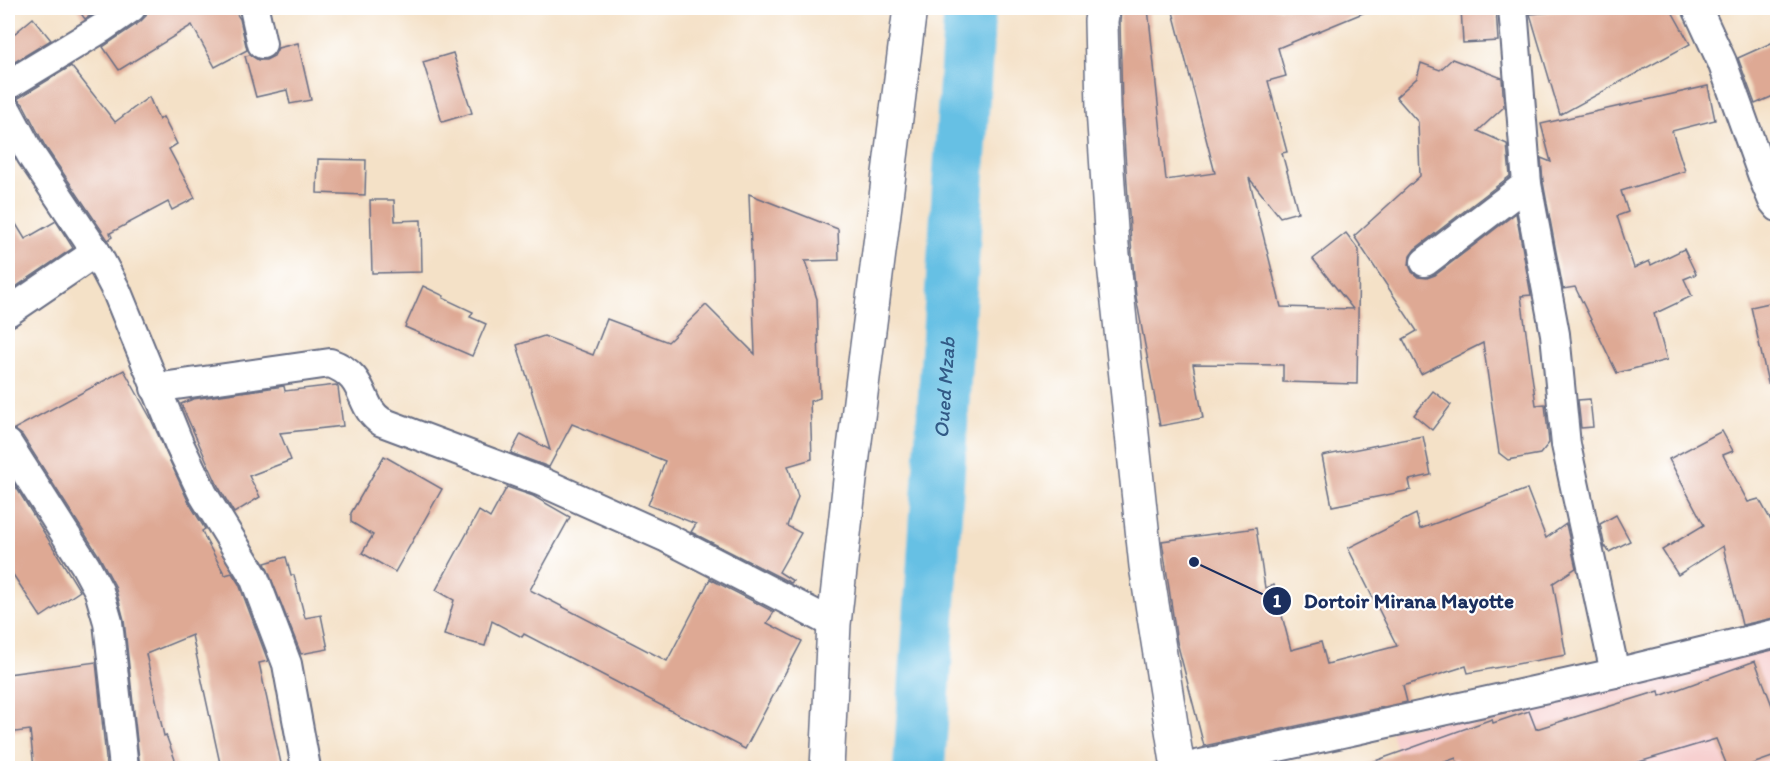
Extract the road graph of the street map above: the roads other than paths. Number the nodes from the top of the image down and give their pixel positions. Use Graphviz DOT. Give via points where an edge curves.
graph roads {
  1 [pos="131,8"];
  2 [pos="254,8"];
  3 [pos="910,8"];
  4 [pos="1103,8"];
  5 [pos="1513,8"];
  6 [pos="1697,8"];
  7 [pos="262,44"];
  8 [pos="8,85"];
  9 [pos="8,112"];
  10 [pos="1527,184"];
  11 [pos="1778,207"];
  12 [pos="96,252"];
  13 [pos="1425,262"];
  14 [pos="8,312"];
  15 [pos="155,388"];
  16 [pos="8,444"];
  17 [pos="834,624"];
  18 [pos="1778,633"];
  19 [pos="1615,673"];
  20 [pos="124,768"];
  21 [pos="306,768"];
  22 [pos="827,768"];
  23 [pos="1178,768"];
  24 [pos="1183,768"];
  1 -- 8 [label="street"];
  2 -- 7 [label="street"];
  3 -- 17 [label="main road"];
  4 -- 23 [label="main road" via="1103,110 1112,244 1146,566"];
  5 -- 10 [label="street"];
  6 -- 11 [label="street"];
  9 -- 12 [label="street" via="31,155"];
  10 -- 13 [label="street"];
  10 -- 19 [label="street" via="1555,334 1566,445"];
  12 -- 14 [label="street"];
  12 -- 15 [label="street" via="117,292"];
  15 -- 17 [label="street" via="336,365 352,376 370,410 382,423 553,486 667,538"];
  15 -- 21 [label="street" via="203,494 254,577 287,664"];
  16 -- 20 [label="street" via="99,591 108,622"];
  17 -- 22 [label="main road"];
  18 -- 19 [label="street"];
  19 -- 24 [label="street"];
}
